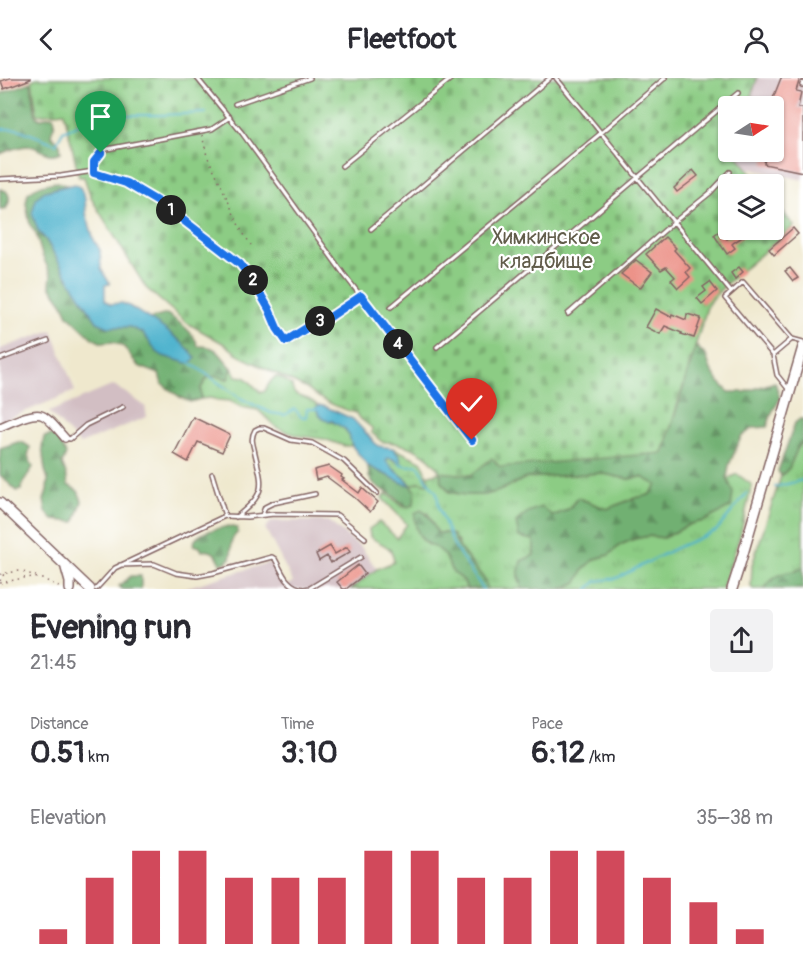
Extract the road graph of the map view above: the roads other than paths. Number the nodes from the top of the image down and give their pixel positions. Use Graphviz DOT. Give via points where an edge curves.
graph roads {
  1 [pos="197,78"];
  2 [pos="310,78"];
  3 [pos="452,78"];
  4 [pos="550,78"];
  5 [pos="556,78"];
  6 [pos="664,78"];
  7 [pos="738,93"];
  8 [pos="235,104"];
  9 [pos="230,117"];
  10 [pos="601,133"];
  11 [pos="342,166"];
  12 [pos="94,171"];
  13 [pos="730,172"];
  14 [pos="638,178"];
  15 [pos="0,179"];
  16 [pos="674,222"];
  17 [pos="370,229"];
  18 [pos="731,292"];
  19 [pos="361,296"];
  20 [pos="391,307"];
  21 [pos="568,315"];
  22 [pos="792,339"];
  23 [pos="48,341"];
  24 [pos="803,342"];
  25 [pos="437,347"];
  26 [pos="803,347"];
  27 [pos="773,355"];
  28 [pos="0,359"];
  29 [pos="789,390"];
  30 [pos="123,407"];
  31 [pos="0,428"];
  32 [pos="65,438"];
  33 [pos="472,440"];
  34 [pos="212,474"];
  35 [pos="377,493"];
  36 [pos="315,494"];
  37 [pos="0,503"];
  38 [pos="225,516"];
  39 [pos="262,516"];
  40 [pos="236,517"];
  41 [pos="365,538"];
  42 [pos="361,557"];
  43 [pos="63,564"];
  44 [pos="120,565"];
  45 [pos="65,589"];
  46 [pos="90,589"];
  47 [pos="96,589"];
  48 [pos="303,589"];
  49 [pos="732,589"];
  1 -- 9 [label="lane"];
  2 -- 8 [label="lane"];
  3 -- 11 [label="lane"];
  4 -- 17 [label="lane"];
  5 -- 10 [label="lane"];
  6 -- 10 [label="lane"];
  7 -- 14 [label="lane"];
  9 -- 12 [label="lane" via="201,132 107,149 94,162"];
  9 -- 19 [label="lane"];
  10 -- 14 [label="lane"];
  10 -- 20 [label="lane"];
  12 -- 15 [label="lane"];
  12 -- 19 [label="lane" via="126,183 165,206 240,264 286,341"];
  13 -- 16 [label="lane"];
  14 -- 16 [label="lane"];
  14 -- 25 [label="lane"];
  16 -- 18 [label="lane"];
  16 -- 21 [label="lane"];
  18 -- 22 [label="lane" via="743,282"];
  18 -- 27 [label="lane" via="724,298"];
  19 -- 33 [label="lane"];
  22 -- 24 [label="lane"];
  22 -- 27 [label="lane"];
  23 -- 28 [label="lane"];
  26 -- 29 [label="main road"];
  27 -- 29 [label="lane" via="777,375"];
  29 -- 49 [label="main road"];
  30 -- 32 [label="lane" via="86,425 70,439"];
  31 -- 32 [label="street" via="43,415"];
  34 -- 38 [label="lane"];
  35 -- 40 [label="lane" via="344,461 312,443 259,428 252,438 260,491"];
  36 -- 39 [label="lane" via="273,503 265,507"];
  37 -- 43 [label="main road"];
  38 -- 40 [label="lane"];
  38 -- 44 [label="lane"];
  39 -- 40 [label="lane"];
  39 -- 41 [label="lane" via="337,515"];
  42 -- 48 [label="lane"];
  43 -- 45 [label="main road" via="68,571"];
  43 -- 46 [label="main road"];
  44 -- 47 [label="lane"];
  44 -- 48 [label="lane" via="154,564 197,576 272,557 290,584"];
}
